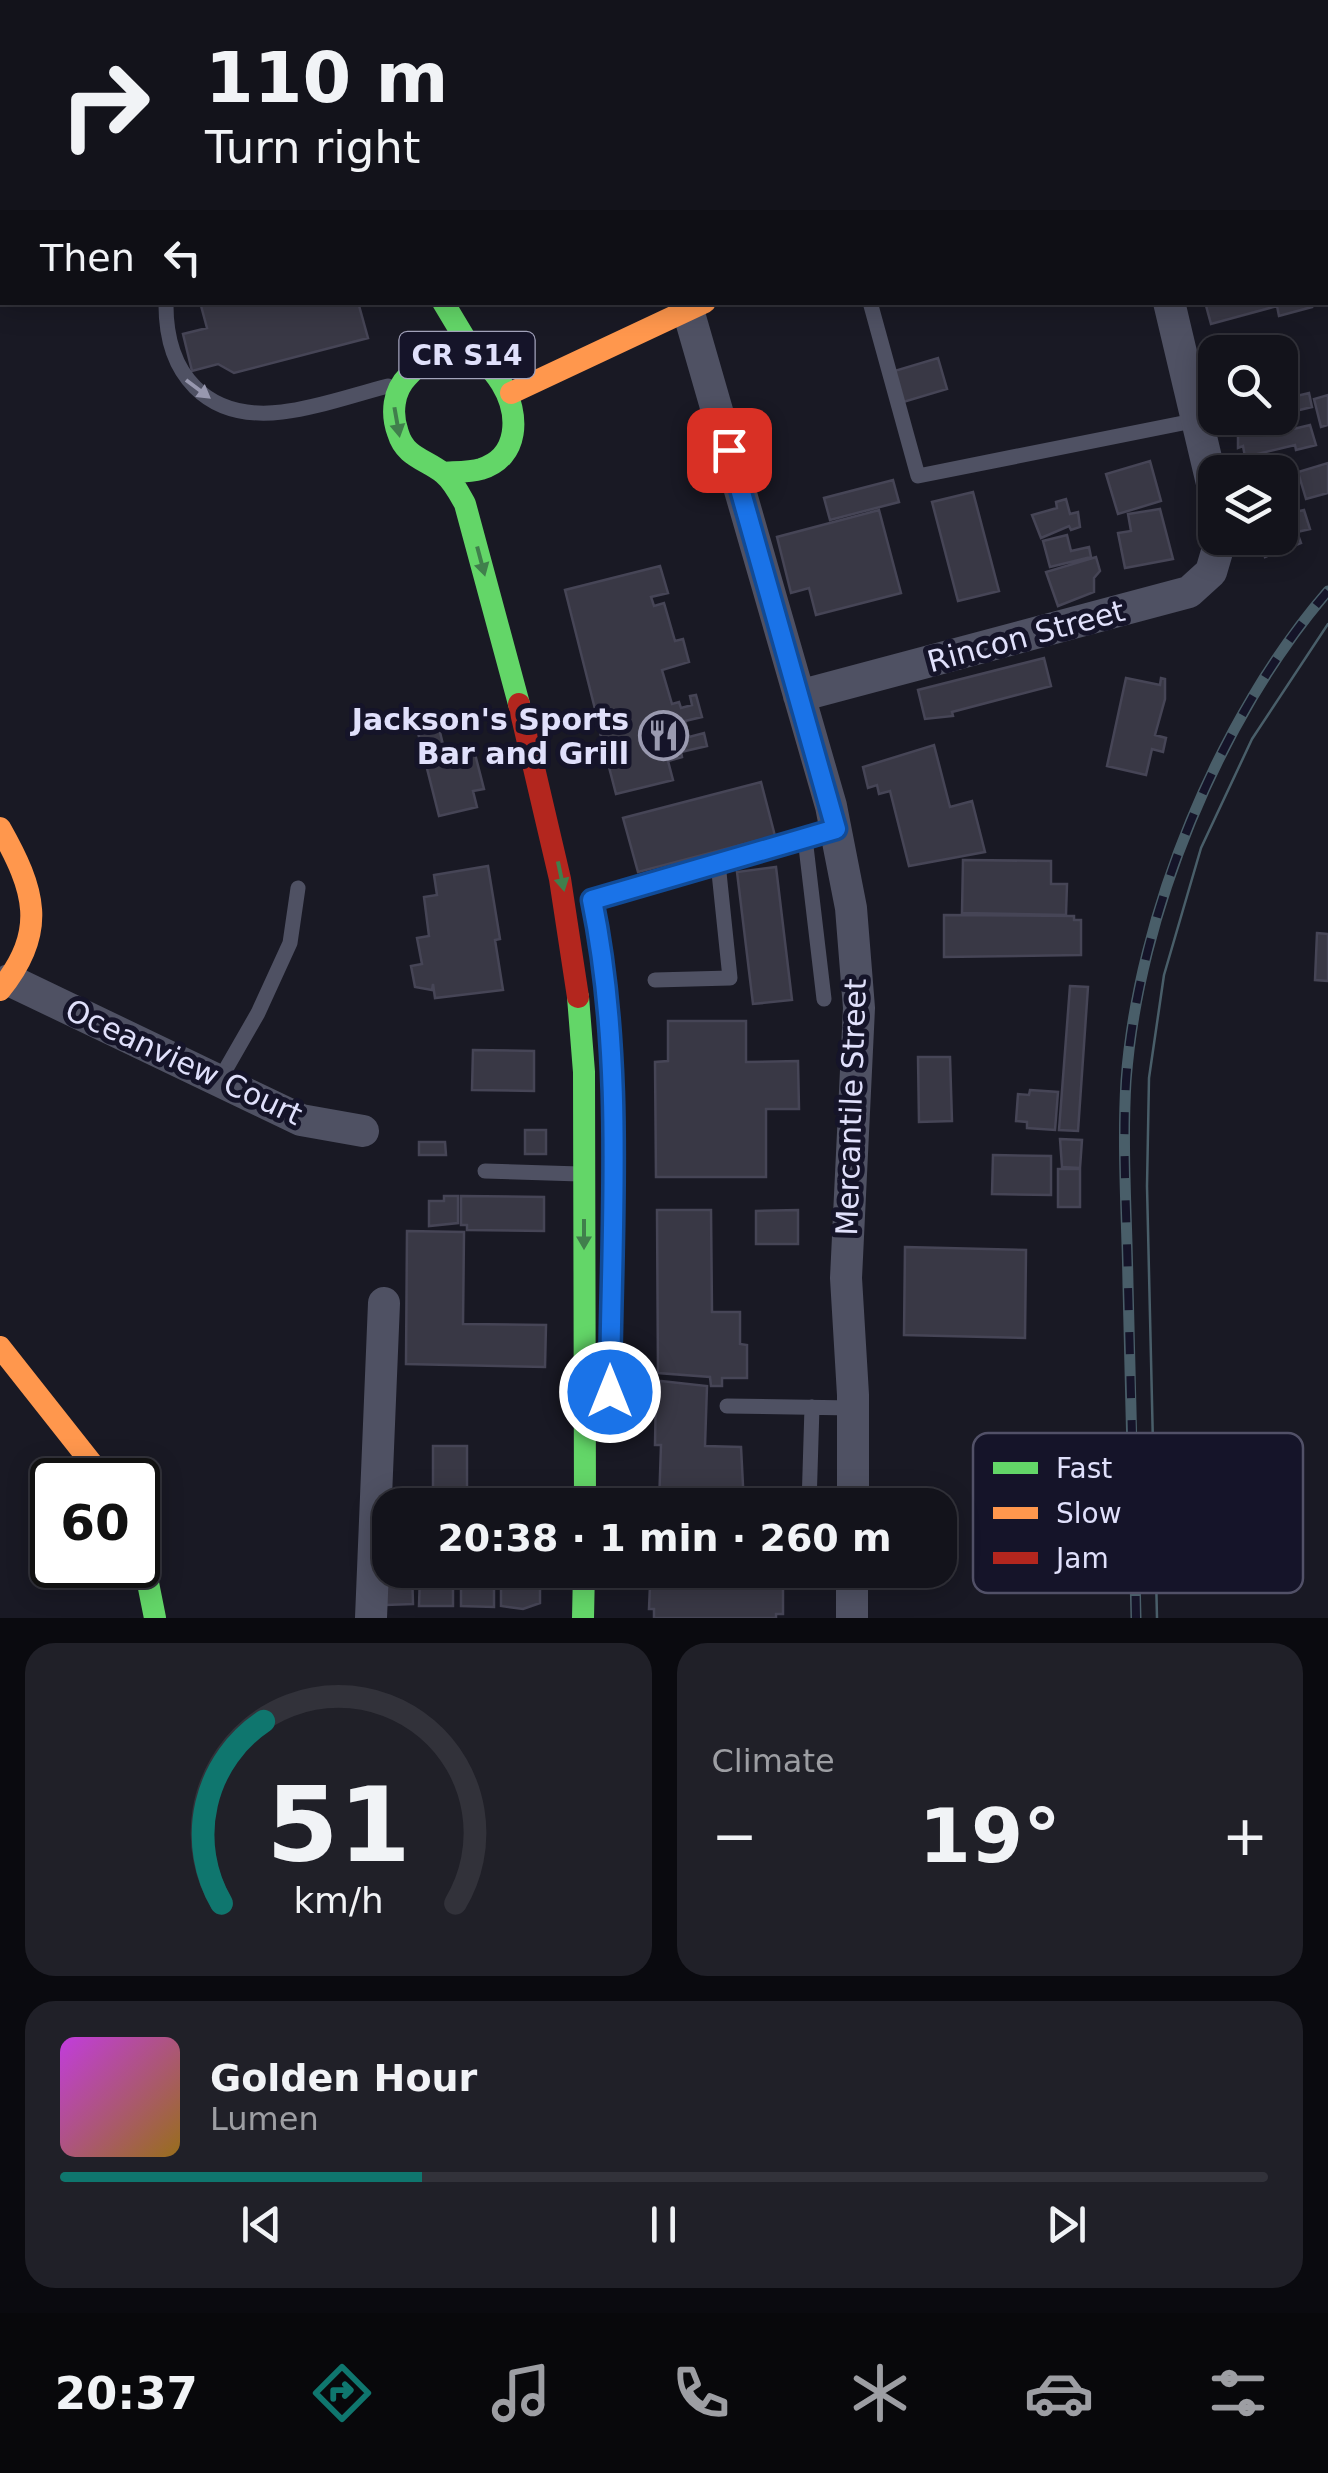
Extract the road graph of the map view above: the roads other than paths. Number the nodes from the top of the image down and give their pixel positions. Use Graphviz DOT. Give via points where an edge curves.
graph roads {
  1 [pos="166,305"];
  2 [pos="445,305"];
  3 [pos="871,305"];
  4 [pos="1170,305"];
  5 [pos="697,306"];
  6 [pos="422,334"];
  7 [pos="476,356"];
  8 [pos="422,362"];
  9 [pos="401,383"];
  10 [pos="511,392"];
  11 [pos="1198,412"];
  12 [pos="1198,420"];
  13 [pos="499,458"];
  14 [pos="443,473"];
  15 [pos="493,498"];
  16 [pos="1216,555"];
  17 [pos="798,696"];
  18 [pos="0,828"];
  19 [pos="820,833"];
  20 [pos="718,864"];
  21 [pos="587,876"];
  22 [pos="298,888"];
  23 [pos="592,900"];
  24 [pos="597,926"];
  25 [pos="656,980"];
  26 [pos="5,985"];
  27 [pos="824,999"];
  28 [pos="219,1081"];
  29 [pos="362,1132"];
  30 [pos="485,1171"];
  31 [pos="584,1174"];
  32 [pos="384,1304"];
  33 [pos="0,1348"];
  34 [pos="727,1406"];
  35 [pos="812,1407"];
  36 [pos="853,1408"];
  37 [pos="88,1458"];
  38 [pos="584,1488"];
  39 [pos="810,1488"];
  40 [pos="853,1488"];
  41 [pos="149,1588"];
  42 [pos="584,1588"];
  43 [pos="852,1588"];
  44 [pos="155,1618"];
  45 [pos="371,1618"];
  46 [pos="583,1618"];
  47 [pos="852,1618"];
  1 -- 9 [label="lane, one-way" via="166,330 181,376 205,398 280,413"];
  2 -- 7 [label="main road, CR S14"];
  3 -- 12 [label="lane" via="918,476"];
  4 -- 11 [label="street"];
  5 -- 10 [label="main road"];
  5 -- 17 [label="street, Mercantile Street"];
  6 -- 8 [label="main road, CR S14"];
  7 -- 8 [label="main road, CR S14"];
  7 -- 10 [label="main road, CR S14"];
  8 -- 9 [label="main road, CR S14"];
  9 -- 14 [label="main road, CR S14, one-way" via="393,409 402,446"];
  10 -- 13 [label="main road, CR S14" via="514,432"];
  13 -- 14 [label="main road" via="474,471"];
  13 -- 15 [label="main road, CR S14"];
  14 -- 31 [label="main road, CR S14, one-way" via="472,526 566,900 582,1010"];
  16 -- 17 [label="street, Rincon Street" via="1211,572 1189,592"];
  17 -- 19 [label="street, Mercantile Street"];
  18 -- 26 [label="main road" via="27,874 34,919 28,954"];
  19 -- 20 [label="lane"];
  19 -- 27 [label="lane"];
  19 -- 36 [label="street, Mercantile Street" via="851,908 859,1008 846,1278"];
  20 -- 23 [label="lane"];
  20 -- 25 [label="lane" via="730,978"];
  21 -- 23 [label="main road"];
  22 -- 28 [label="lane" via="290,944"];
  23 -- 24 [label="main road"];
  26 -- 28 [label="street, Oceanview Court"];
  28 -- 29 [label="street, Oceanview Court" via="301,1120"];
  30 -- 31 [label="lane"];
  31 -- 38 [label="main road, CR S14, one-way"];
  32 -- 45 [label="street"];
  33 -- 37 [label="main road"];
  34 -- 35 [label="lane"];
  35 -- 36 [label="lane"];
  35 -- 39 [label="lane"];
  36 -- 40 [label="street, Mercantile Street"];
  41 -- 44 [label="main road"];
  42 -- 46 [label="main road"];
  43 -- 47 [label="street"];
}
